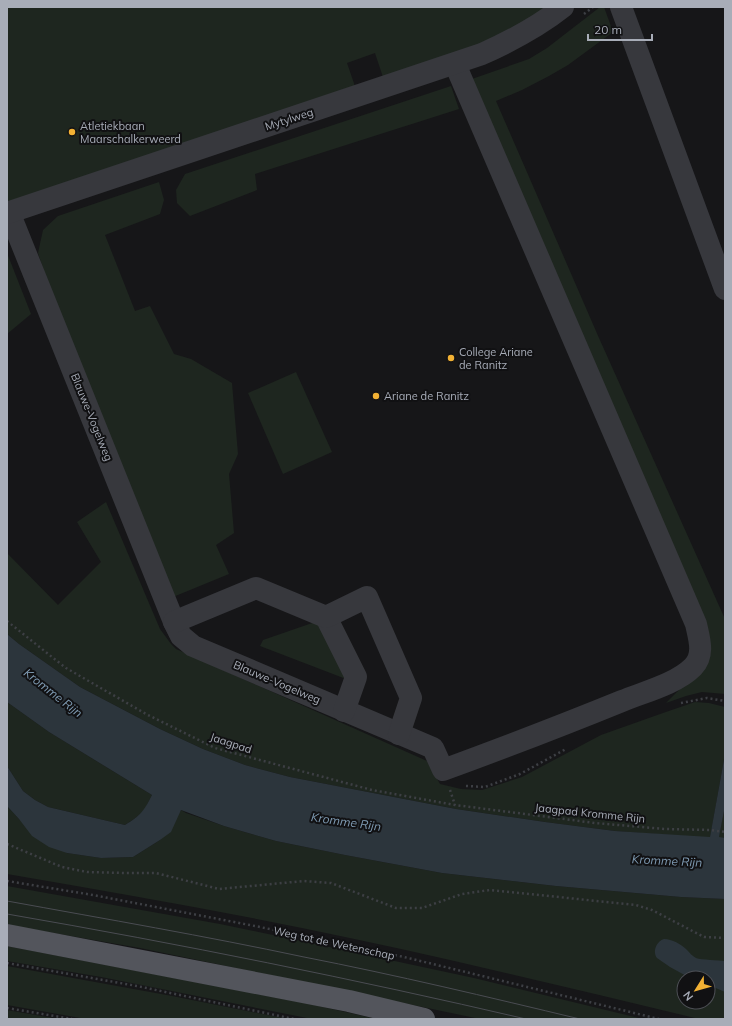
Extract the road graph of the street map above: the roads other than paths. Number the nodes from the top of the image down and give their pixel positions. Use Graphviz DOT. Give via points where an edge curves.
graph roads {
  1 [pos="563,7"];
  2 [pos="621,7"];
  3 [pos="455,64"];
  4 [pos="8,213"];
  5 [pos="725,289"];
  6 [pos="326,617"];
  7 [pos="174,622"];
  8 [pos="344,711"];
  9 [pos="399,734"];
  10 [pos="7,935"];
  11 [pos="424,1019"];
  1 -- 3 [label="street, Mytylweg" via="519,36"];
  2 -- 5 [label="street"];
  3 -- 4 [label="street, Mytylweg"];
  3 -- 9 [label="street, Blauwe-Vogelweg" via="696,624 700,658 676,680 443,770 433,748"];
  4 -- 7 [label="street, Blauwe-Vogelweg"];
  6 -- 7 [label="street" via="256,588"];
  6 -- 8 [label="street" via="356,677"];
  6 -- 9 [label="street" via="367,597 411,698"];
  7 -- 8 [label="street, Blauwe-Vogelweg" via="181,636 193,646"];
  8 -- 9 [label="street, Blauwe-Vogelweg"];
  10 -- 11 [label="main road" via="349,1001"];
}
